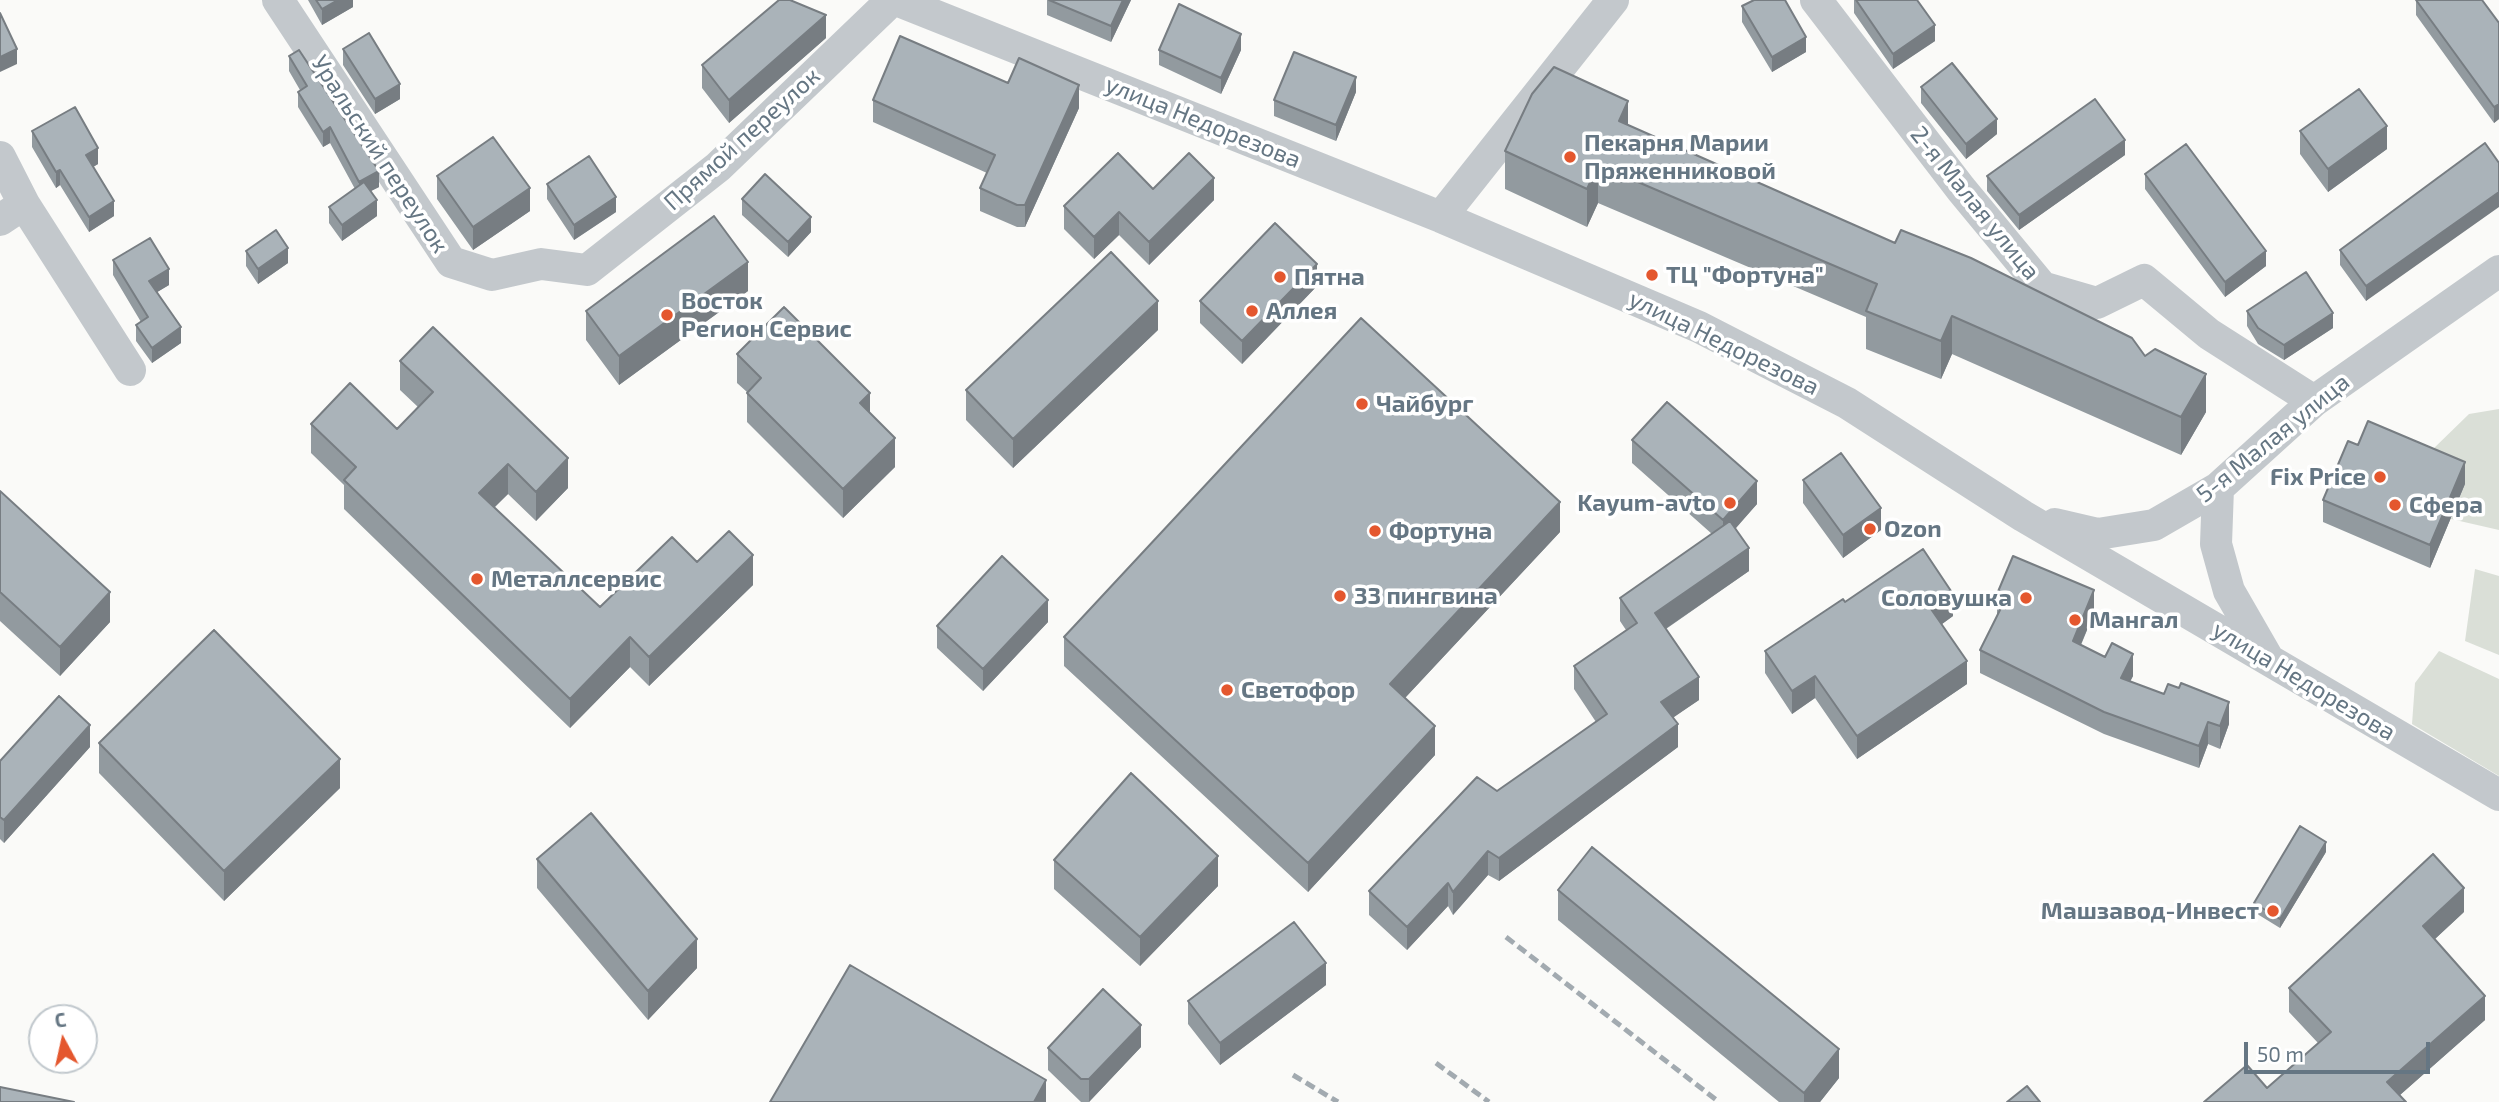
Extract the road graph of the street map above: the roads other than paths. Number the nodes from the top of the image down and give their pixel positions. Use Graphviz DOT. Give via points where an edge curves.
graph roads {
  1 [pos="278,0"];
  2 [pos="894,0"];
  3 [pos="1613,0"];
  4 [pos="1816,0"];
  5 [pos="0,157"];
  6 [pos="12,212"];
  7 [pos="1441,217"];
  8 [pos="586,270"];
  9 [pos="2499,271"];
  10 [pos="130,370"];
  11 [pos="2314,401"];
  12 [pos="2218,488"];
  13 [pos="2023,516"];
  14 [pos="2267,658"];
  15 [pos="2499,795"];
  1 -- 8 [label="street, Уральский переулок" via="451,262 492,275 541,264"];
  2 -- 7 [label="street, улица Недорезова"];
  2 -- 8 [label="street, Прямой переулок" via="718,167"];
  3 -- 7 [label="street"];
  4 -- 11 [label="street, 2-я Малая улица" via="2042,287 2097,303 2144,280 2209,334"];
  5 -- 6 [label="street"];
  6 -- 10 [label="street"];
  7 -- 13 [label="street, улица Недорезова" via="1651,304 1748,352 1847,403"];
  9 -- 11 [label="street, 5-я Малая улица"];
  11 -- 12 [label="street, 5-я Малая улица"];
  12 -- 13 [label="street, 5-я Малая улица" via="2154,525 2098,534"];
  12 -- 14 [label="street" via="2216,544 2229,591"];
  13 -- 14 [label="street, улица Недорезова"];
  14 -- 15 [label="street, улица Недорезова"];
}
